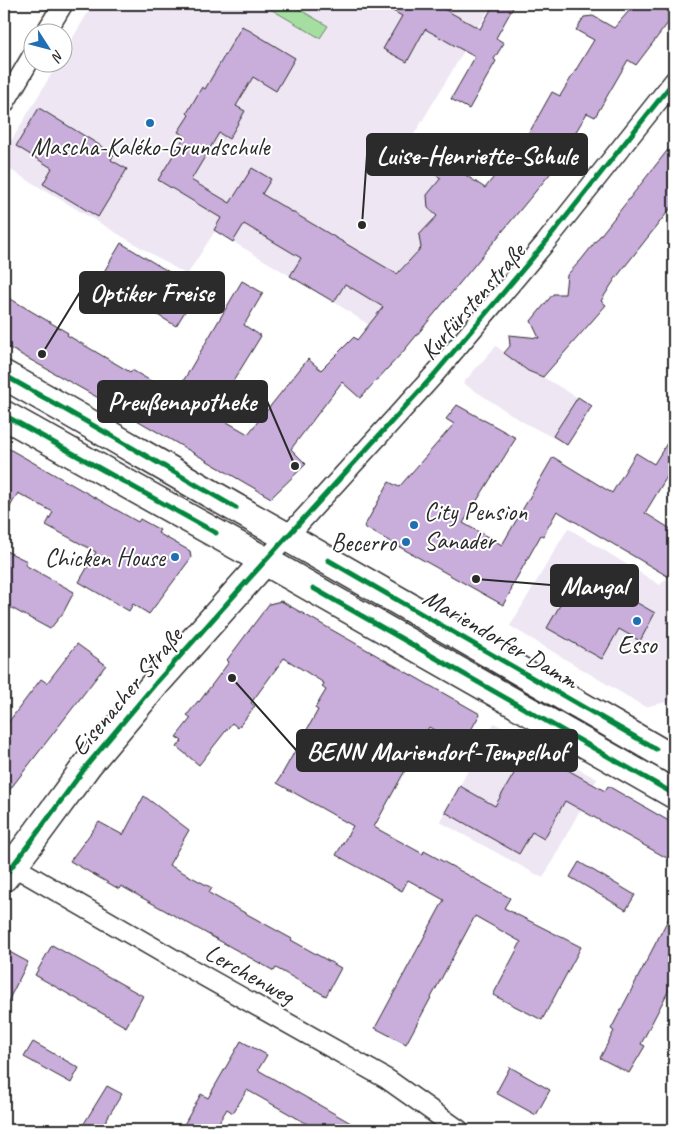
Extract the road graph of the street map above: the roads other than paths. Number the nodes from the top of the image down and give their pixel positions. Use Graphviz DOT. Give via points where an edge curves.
graph roads {
  1 [pos="63,4"];
  2 [pos="52,22"];
  3 [pos="23,72"];
  4 [pos="674,81"];
  5 [pos="4,104"];
  6 [pos="4,375"];
  7 [pos="4,415"];
  8 [pos="286,537"];
  9 [pos="265,560"];
  10 [pos="674,760"];
  11 [pos="671,784"];
  12 [pos="8,872"];
  13 [pos="454,1129"];
  1 -- 2 [label="street"];
  3 -- 5 [label="street"];
  4 -- 8 [label="street, Kurfürstenstraße" via="546,242 433,376"];
  6 -- 8 [label="main road, Mariendorfer Damm"];
  7 -- 9 [label="main road, Mariendorfer Damm"];
  8 -- 9 [label="street, Eisenacher Straße"];
  8 -- 10 [label="main road, Mariendorfer Damm"];
  9 -- 11 [label="main road, Mariendorfer Damm"];
  9 -- 12 [label="main road, Eisenacher Straße" via="88,764"];
  12 -- 13 [label="street, Lerchenweg" via="177,961 387,1079"];
}
